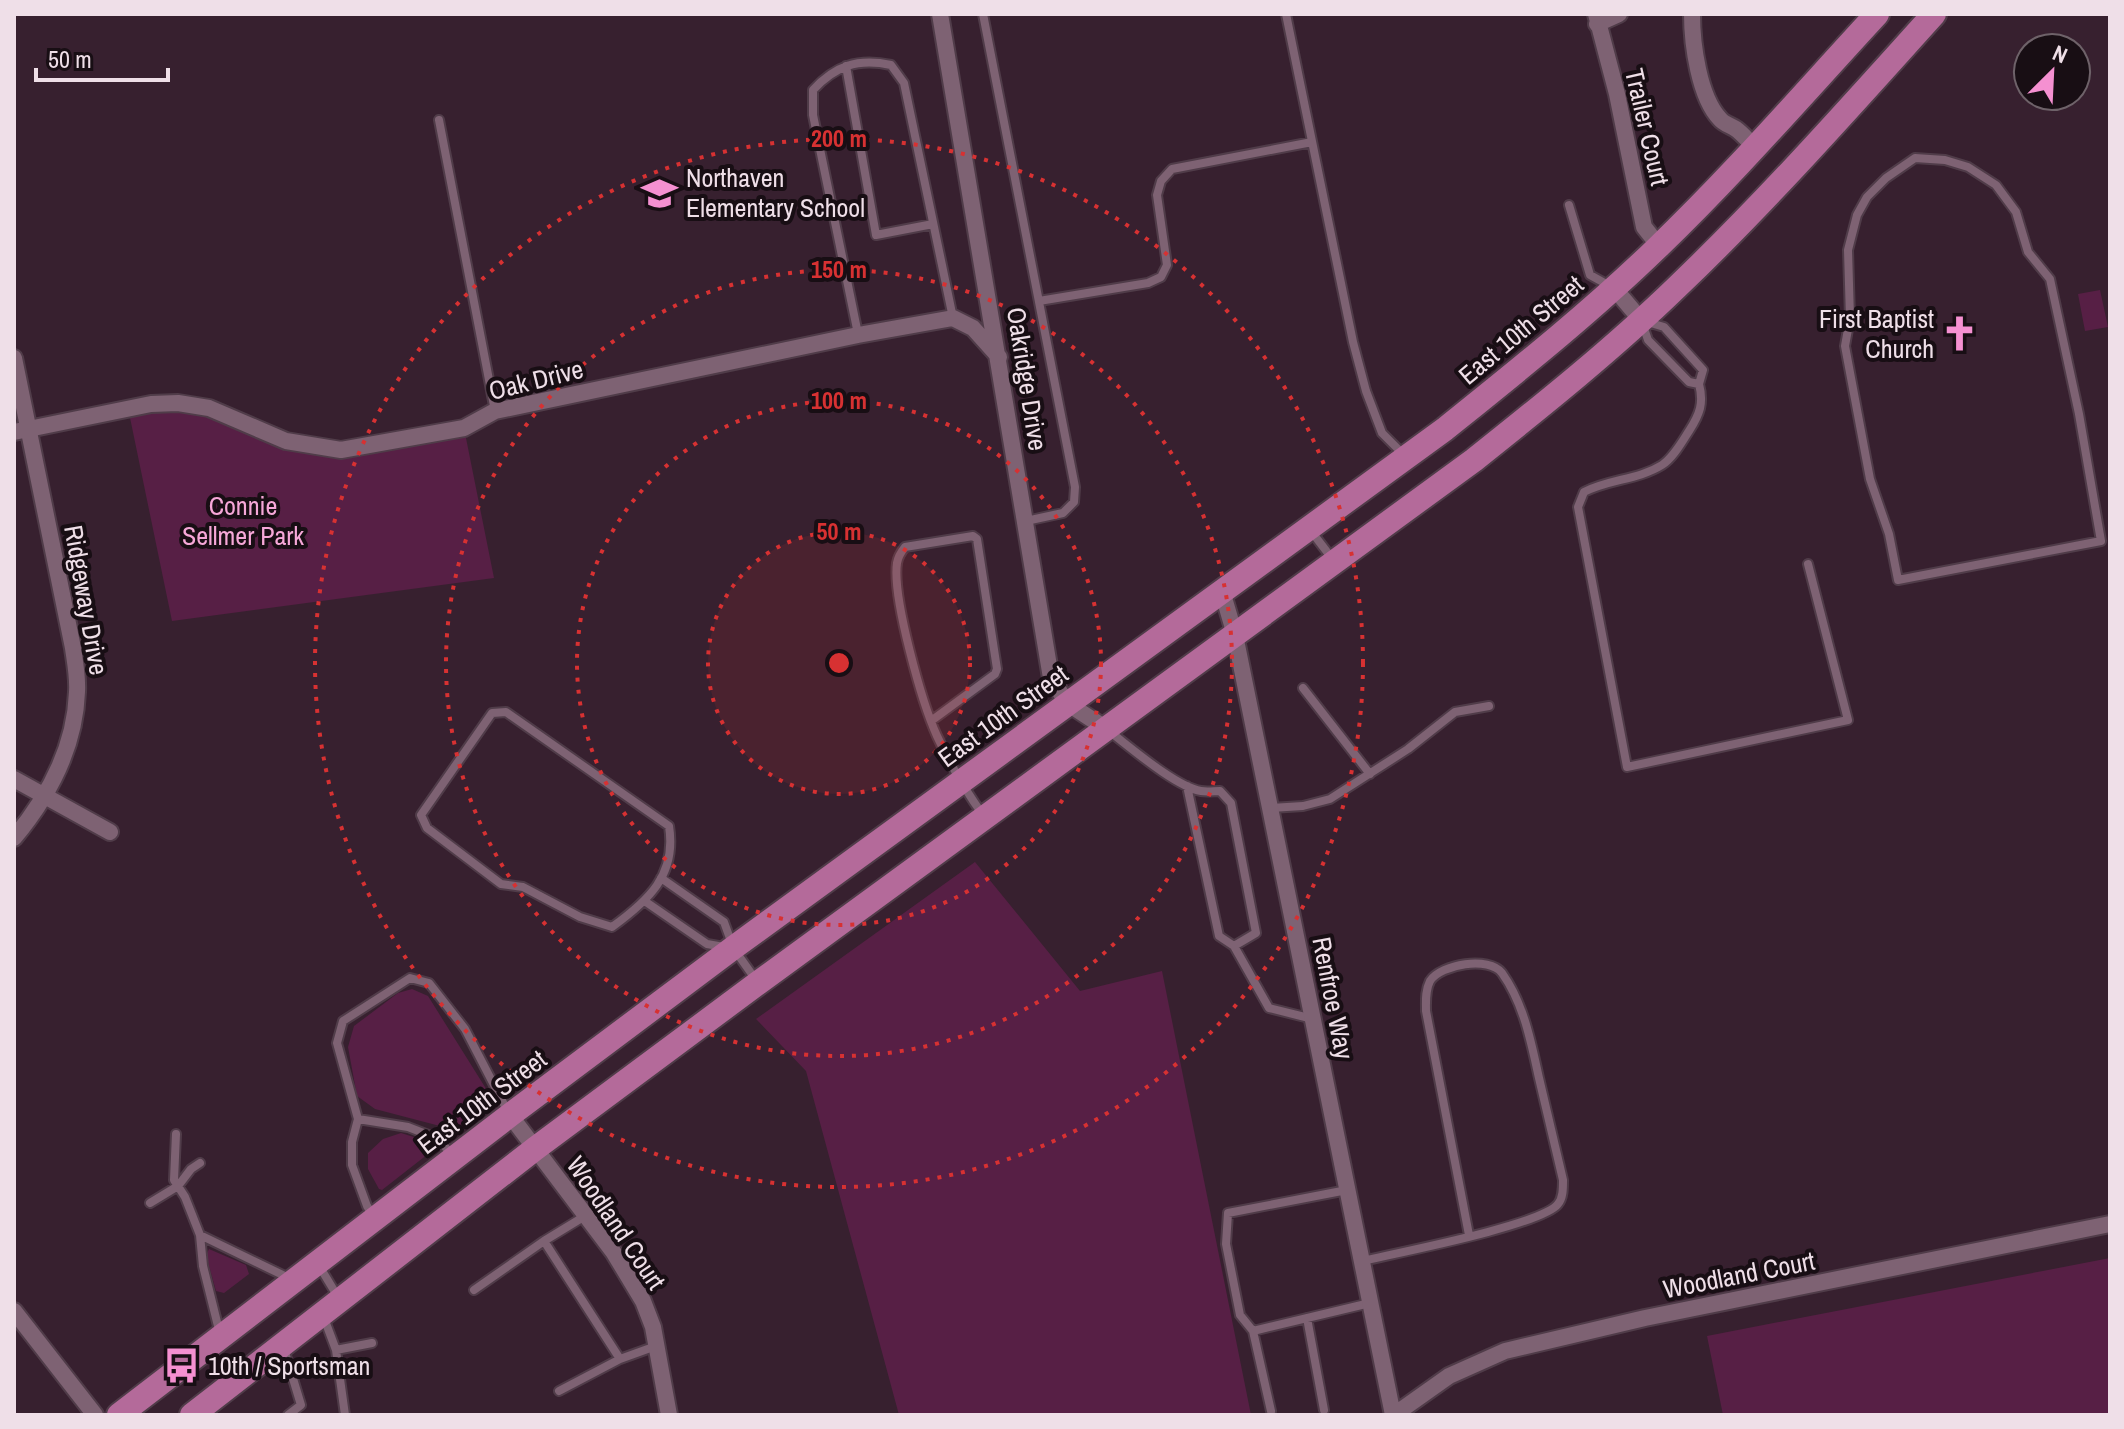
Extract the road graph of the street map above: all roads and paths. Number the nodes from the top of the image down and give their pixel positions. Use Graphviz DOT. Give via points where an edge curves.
graph roads {
  1 [pos="940,14"];
  2 [pos="983,14"];
  3 [pos="1286,14"];
  4 [pos="1619,14"];
  5 [pos="1692,14"];
  6 [pos="1877,14"];
  7 [pos="1934,14"];
  8 [pos="1596,19"];
  9 [pos="846,66"];
  10 [pos="439,120"];
  11 [pos="1312,142"];
  12 [pos="1755,147"];
  13 [pos="1569,205"];
  14 [pos="933,224"];
  15 [pos="1659,246"];
  16 [pos="1614,288"];
  17 [pos="1039,301"];
  18 [pos="953,318"];
  19 [pos="1641,320"];
  20 [pos="858,335"];
  21 [pos="999,357"];
  22 [pos="14,358"];
  23 [pos="1699,384"];
  24 [pos="495,411"];
  25 [pos="2079,414"];
  26 [pos="22,431"];
  27 [pos="1406,457"];
  28 [pos="1026,521"];
  29 [pos="1308,528"];
  30 [pos="1334,562"];
  31 [pos="1808,564"];
  32 [pos="1222,591"];
  33 [pos="1235,635"];
  34 [pos="1303,688"];
  35 [pos="1067,703"];
  36 [pos="1489,706"];
  37 [pos="931,721"];
  38 [pos="1105,728"];
  39 [pos="1370,774"];
  40 [pos="14,779"];
  41 [pos="959,782"];
  42 [pos="1187,786"];
  43 [pos="45,796"];
  44 [pos="1270,808"];
  45 [pos="983,816"];
  46 [pos="110,832"];
  47 [pos="14,838"];
  48 [pos="661,878"];
  49 [pos="646,902"];
  50 [pos="1234,946"];
  51 [pos="733,948"];
  52 [pos="758,983"];
  53 [pos="1313,1019"];
  54 [pos="510,1115"];
  55 [pos="358,1119"];
  56 [pos="176,1134"];
  57 [pos="536,1148"];
  58 [pos="454,1158"];
  59 [pos="200,1163"];
  60 [pos="178,1186"];
  61 [pos="1347,1190"];
  62 [pos="150,1203"];
  63 [pos="586,1216"];
  64 [pos="375,1219"];
  65 [pos="2110,1224"];
  66 [pos="200,1235"];
  67 [pos="1469,1235"];
  68 [pos="544,1241"];
  69 [pos="1362,1261"];
  70 [pos="318,1264"];
  71 [pos="296,1281"];
  72 [pos="474,1290"];
  73 [pos="1370,1303"];
  74 [pos="331,1307"];
  75 [pos="14,1311"];
  76 [pos="1307,1318"];
  77 [pos="1253,1331"];
  78 [pos="221,1337"];
  79 [pos="372,1343"];
  80 [pos="283,1344"];
  81 [pos="657,1346"];
  82 [pos="336,1350"];
  83 [pos="620,1359"];
  84 [pos="559,1391"];
  85 [pos="301,1405"];
  86 [pos="1324,1410"];
  87 [pos="1271,1411"];
  88 [pos="95,1415"];
  89 [pos="119,1415"];
  90 [pos="192,1415"];
  91 [pos="288,1415"];
  92 [pos="304,1415"];
  93 [pos="345,1415"];
  94 [pos="669,1415"];
  95 [pos="1393,1415"];
  1 -- 21 [label="street, Oakridge Drive"];
  2 -- 17 [label="lane"];
  3 -- 11 [label="lane"];
  4 -- 8 [label="street"];
  5 -- 12 [label="street" via="1700,76 1713,111"];
  6 -- 12 [label="main road, East 10th Street"];
  7 -- 19 [label="main road" via="1779,185"];
  8 -- 15 [label="street, Trailer Court" via="1644,227"];
  9 -- 14 [label="lane" via="875,61 891,65 904,83"];
  9 -- 14 [label="lane" via="876,235"];
  9 -- 20 [label="lane" via="827,74 813,90 813,115"];
  10 -- 24 [label="lane"];
  11 -- 17 [label="lane" via="1172,169 1157,195 1167,265 1161,277"];
  11 -- 27 [label="lane" via="1366,391 1382,433"];
  12 -- 15 [label="main road, East 10th Street"];
  13 -- 16 [label="lane" via="1590,275"];
  14 -- 18 [label="lane"];
  15 -- 16 [label="main road, East 10th Street"];
  16 -- 19 [label="street"];
  16 -- 27 [label="main road, East 10th Street"];
  17 -- 28 [label="lane" via="1075,487 1074,502 1063,513"];
  18 -- 20 [label="street, Oak Drive"];
  18 -- 21 [label="street" via="973,328"];
  19 -- 23 [label="lane" via="1648,340 1689,382"];
  19 -- 23 [label="lane" via="1664,327 1703,370"];
  19 -- 30 [label="main road" via="1497,441"];
  20 -- 24 [label="street, Oak Drive"];
  21 -- 28 [label="street, Oakridge Drive"];
  22 -- 26 [label="street, Ridgeway Drive"];
  23 -- 31 [label="lane" via="1703,401 1697,419 1664,464 1602,483 1584,492 1578,507 1627,767 1848,720"];
  24 -- 26 [label="street, Oak Drive" via="464,428 341,450 286,441 209,408 178,403"];
  25 -- 25 [label="lane" via="2050,279 2028,252 2016,212 1996,185 1968,167 1915,158 1874,188 1857,215 1848,250 1850,318 1845,346 1870,479 1898,580 2101,541"];
  26 -- 43 [label="street, Ridgeway Drive" via="78,689 65,757"];
  27 -- 29 [label="main road, East 10th Street"];
  28 -- 35 [label="street, Oakridge Drive" via="1051,678"];
  29 -- 30 [label="lane"];
  29 -- 32 [label="main road, East 10th Street"];
  30 -- 33 [label="main road"];
  32 -- 33 [label="street, Renfroe Way"];
  32 -- 35 [label="main road, East 10th Street"];
  33 -- 38 [label="main road"];
  33 -- 44 [label="street, Renfroe Way"];
  34 -- 39 [label="lane"];
  35 -- 38 [label="street"];
  35 -- 41 [label="main road, East 10th Street"];
  36 -- 39 [label="lane" via="1455,712"];
  37 -- 37 [label="lane" via="997,669 973,536 905,547 899,555 904,627"];
  37 -- 41 [label="lane"];
  38 -- 42 [label="lane"];
  38 -- 45 [label="main road"];
  39 -- 44 [label="lane" via="1330,799"];
  40 -- 43 [label="street"];
  41 -- 45 [label="lane"];
  41 -- 51 [label="main road, East 10th Street"];
  42 -- 50 [label="lane" via="1219,936"];
  42 -- 50 [label="lane" via="1220,791 1231,803 1256,933"];
  43 -- 46 [label="street"];
  43 -- 47 [label="street, Ridgeway Drive"];
  44 -- 53 [label="street, Renfroe Way"];
  45 -- 52 [label="main road"];
  48 -- 49 [label="lane"];
  48 -- 49 [label="lane" via="672,844 669,826 506,712 492,713 421,815 427,828 501,884 523,887 596,924 612,927"];
  48 -- 51 [label="lane" via="724,922"];
  49 -- 51 [label="lane" via="707,944"];
  50 -- 53 [label="lane" via="1269,1008"];
  51 -- 52 [label="lane"];
  51 -- 54 [label="main road, East 10th Street"];
  52 -- 57 [label="main road"];
  53 -- 61 [label="street, Renfroe Way"];
  54 -- 55 [label="lane" via="465,1029 429,983 410,978 343,1021 337,1043"];
  54 -- 57 [label="street, Woodland Court"];
  54 -- 58 [label="main road, East 10th Street"];
  55 -- 58 [label="lane" via="408,1127 439,1139"];
  55 -- 64 [label="lane" via="352,1165"];
  56 -- 60 [label="lane"];
  57 -- 63 [label="street, Woodland Court"];
  57 -- 74 [label="main road"];
  58 -- 64 [label="main road, East 10th Street"];
  59 -- 60 [label="lane"];
  60 -- 62 [label="lane"];
  60 -- 66 [label="lane"];
  61 -- 69 [label="street, Renfroe Way"];
  61 -- 77 [label="lane" via="1228,1213 1226,1244 1240,1315"];
  63 -- 68 [label="lane"];
  63 -- 81 [label="street, Woodland Court" via="643,1301"];
  64 -- 70 [label="main road, East 10th Street"];
  65 -- 95 [label="street, Woodland Court" via="1505,1351 1449,1376"];
  66 -- 71 [label="lane"];
  66 -- 78 [label="lane"];
  67 -- 67 [label="lane" via="1544,1215 1562,1197 1563,1180 1525,1021 1499,969 1477,962 1439,972 1426,994"];
  67 -- 69 [label="lane"];
  68 -- 72 [label="lane"];
  68 -- 83 [label="lane"];
  69 -- 73 [label="street, Renfroe Way"];
  70 -- 71 [label="main road, East 10th Street"];
  70 -- 74 [label="lane" via="332,1283"];
  71 -- 78 [label="main road, East 10th Street"];
  73 -- 76 [label="lane"];
  73 -- 95 [label="street, Renfroe Way"];
  74 -- 80 [label="main road"];
  74 -- 82 [label="lane"];
  75 -- 88 [label="street"];
  76 -- 77 [label="lane"];
  76 -- 86 [label="lane"];
  77 -- 87 [label="lane"];
  78 -- 89 [label="main road, East 10th Street"];
  79 -- 82 [label="lane"];
  80 -- 85 [label="lane"];
  80 -- 90 [label="main road"];
  81 -- 83 [label="lane"];
  81 -- 94 [label="street, Woodland Court"];
  82 -- 93 [label="lane"];
  83 -- 84 [label="lane"];
  85 -- 91 [label="lane"];
  85 -- 92 [label="lane"];
}
